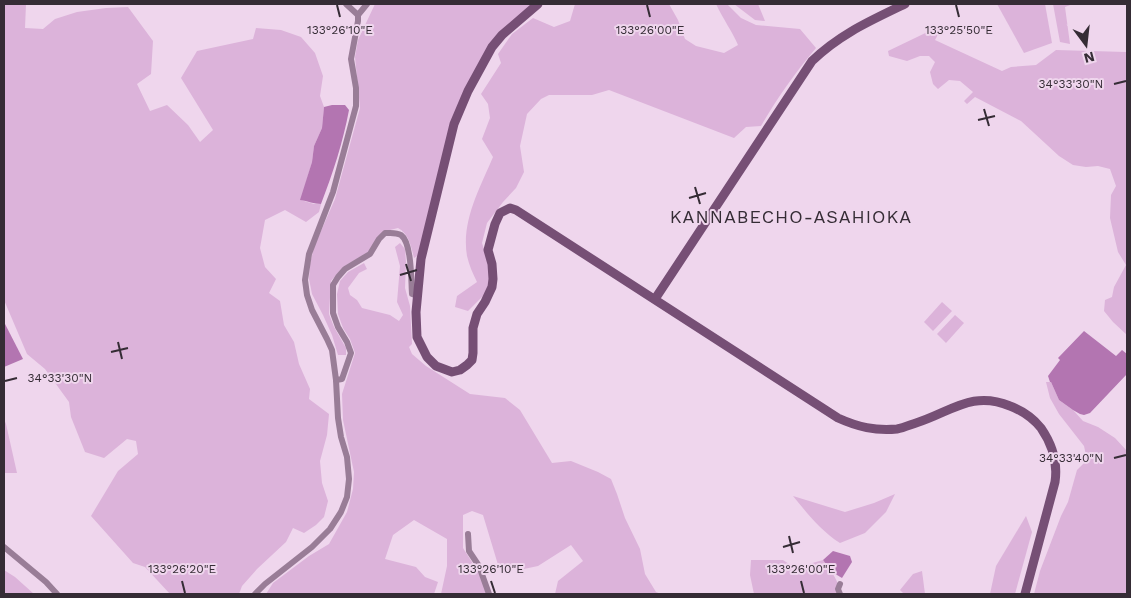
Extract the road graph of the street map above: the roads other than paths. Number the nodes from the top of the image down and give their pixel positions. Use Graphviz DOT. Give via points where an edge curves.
graph roads {
  1 [pos="346,4"];
  2 [pos="367,4"];
  3 [pos="538,4"];
  4 [pos="905,4"];
  5 [pos="358,15"];
  6 [pos="418,296"];
  7 [pos="654,299"];
  8 [pos="336,380"];
  9 [pos="468,534"];
  10 [pos="4,547"];
  11 [pos="840,584"];
  12 [pos="58,594"];
  13 [pos="256,594"];
  14 [pos="489,594"];
  15 [pos="840,594"];
  16 [pos="1025,594"];
  1 -- 5 [label="street"];
  2 -- 5 [label="street"];
  3 -- 6 [label="street" via="492,47 454,124 421,259"];
  4 -- 7 [label="street" via="853,29 812,61"];
  5 -- 8 [label="street" via="351,59 356,106 333,192 309,254 305,280 312,310 332,350"];
  6 -- 7 [label="street" via="417,337 427,357 436,366 452,372 468,365 472,360 477,314 492,287 488,250 500,213 510,208"];
  6 -- 8 [label="street" via="412,294 409,250 405,240 400,234 385,233 370,254 346,269 334,285 333,313 351,353 342,378"];
  7 -- 16 [label="street" via="838,418 858,426 899,429 979,400 996,401 1029,414 1050,442 1057,472"];
  8 -- 13 [label="street" via="338,418 347,457 347,497 330,529"];
  9 -- 14 [label="street" via="469,551 479,566"];
  10 -- 12 [label="street"];
  11 -- 15 [label="street"];
}
